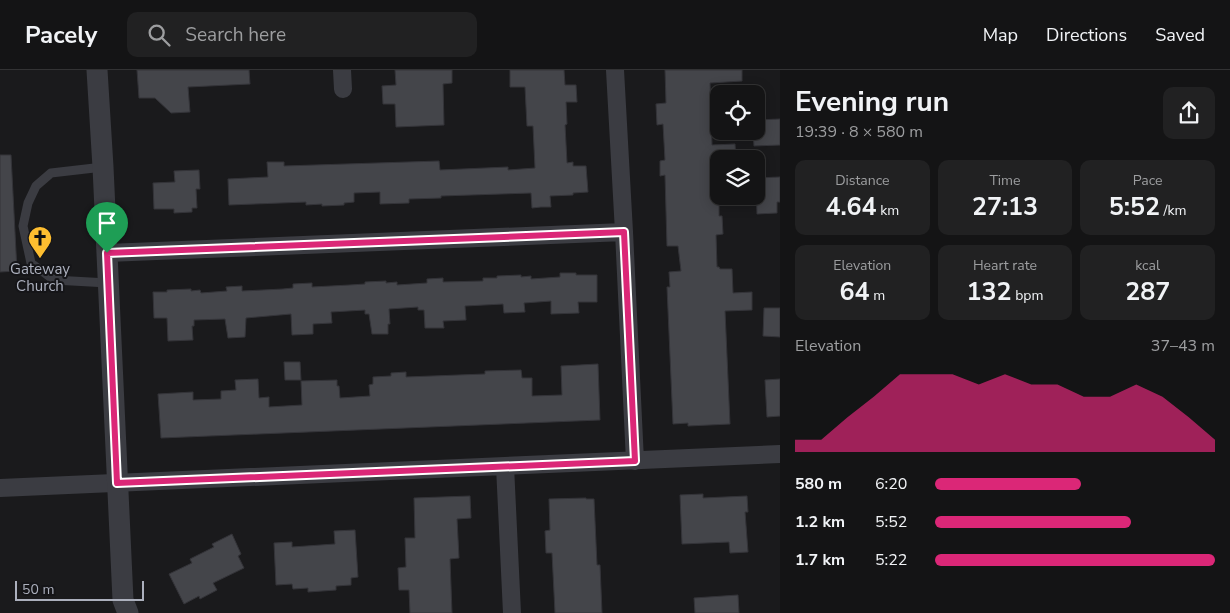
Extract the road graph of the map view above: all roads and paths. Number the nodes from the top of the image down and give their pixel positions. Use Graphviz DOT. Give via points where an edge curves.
graph roads {
  1 [pos="97,70"];
  2 [pos="342,70"];
  3 [pos="614,70"];
  4 [pos="343,89"];
  5 [pos="103,167"];
  6 [pos="624,232"];
  7 [pos="107,253"];
  8 [pos="108,283"];
  9 [pos="780,454"];
  10 [pos="635,461"];
  11 [pos="505,466"];
  12 [pos="117,483"];
  13 [pos="0,488"];
  14 [pos="123,609"];
  15 [pos="512,613"];
  1 -- 5 [label="street"];
  2 -- 4 [label="street"];
  3 -- 6 [label="street"];
  5 -- 7 [label="street"];
  5 -- 8 [label="lane" via="51,173 36,186 28,202 23,226 31,264 54,280"];
  6 -- 7 [label="street"];
  6 -- 10 [label="street"];
  7 -- 8 [label="street"];
  8 -- 12 [label="street"];
  9 -- 10 [label="street"];
  10 -- 11 [label="street"];
  11 -- 12 [label="street"];
  11 -- 15 [label="street"];
  12 -- 13 [label="street"];
  12 -- 14 [label="street"];
}
